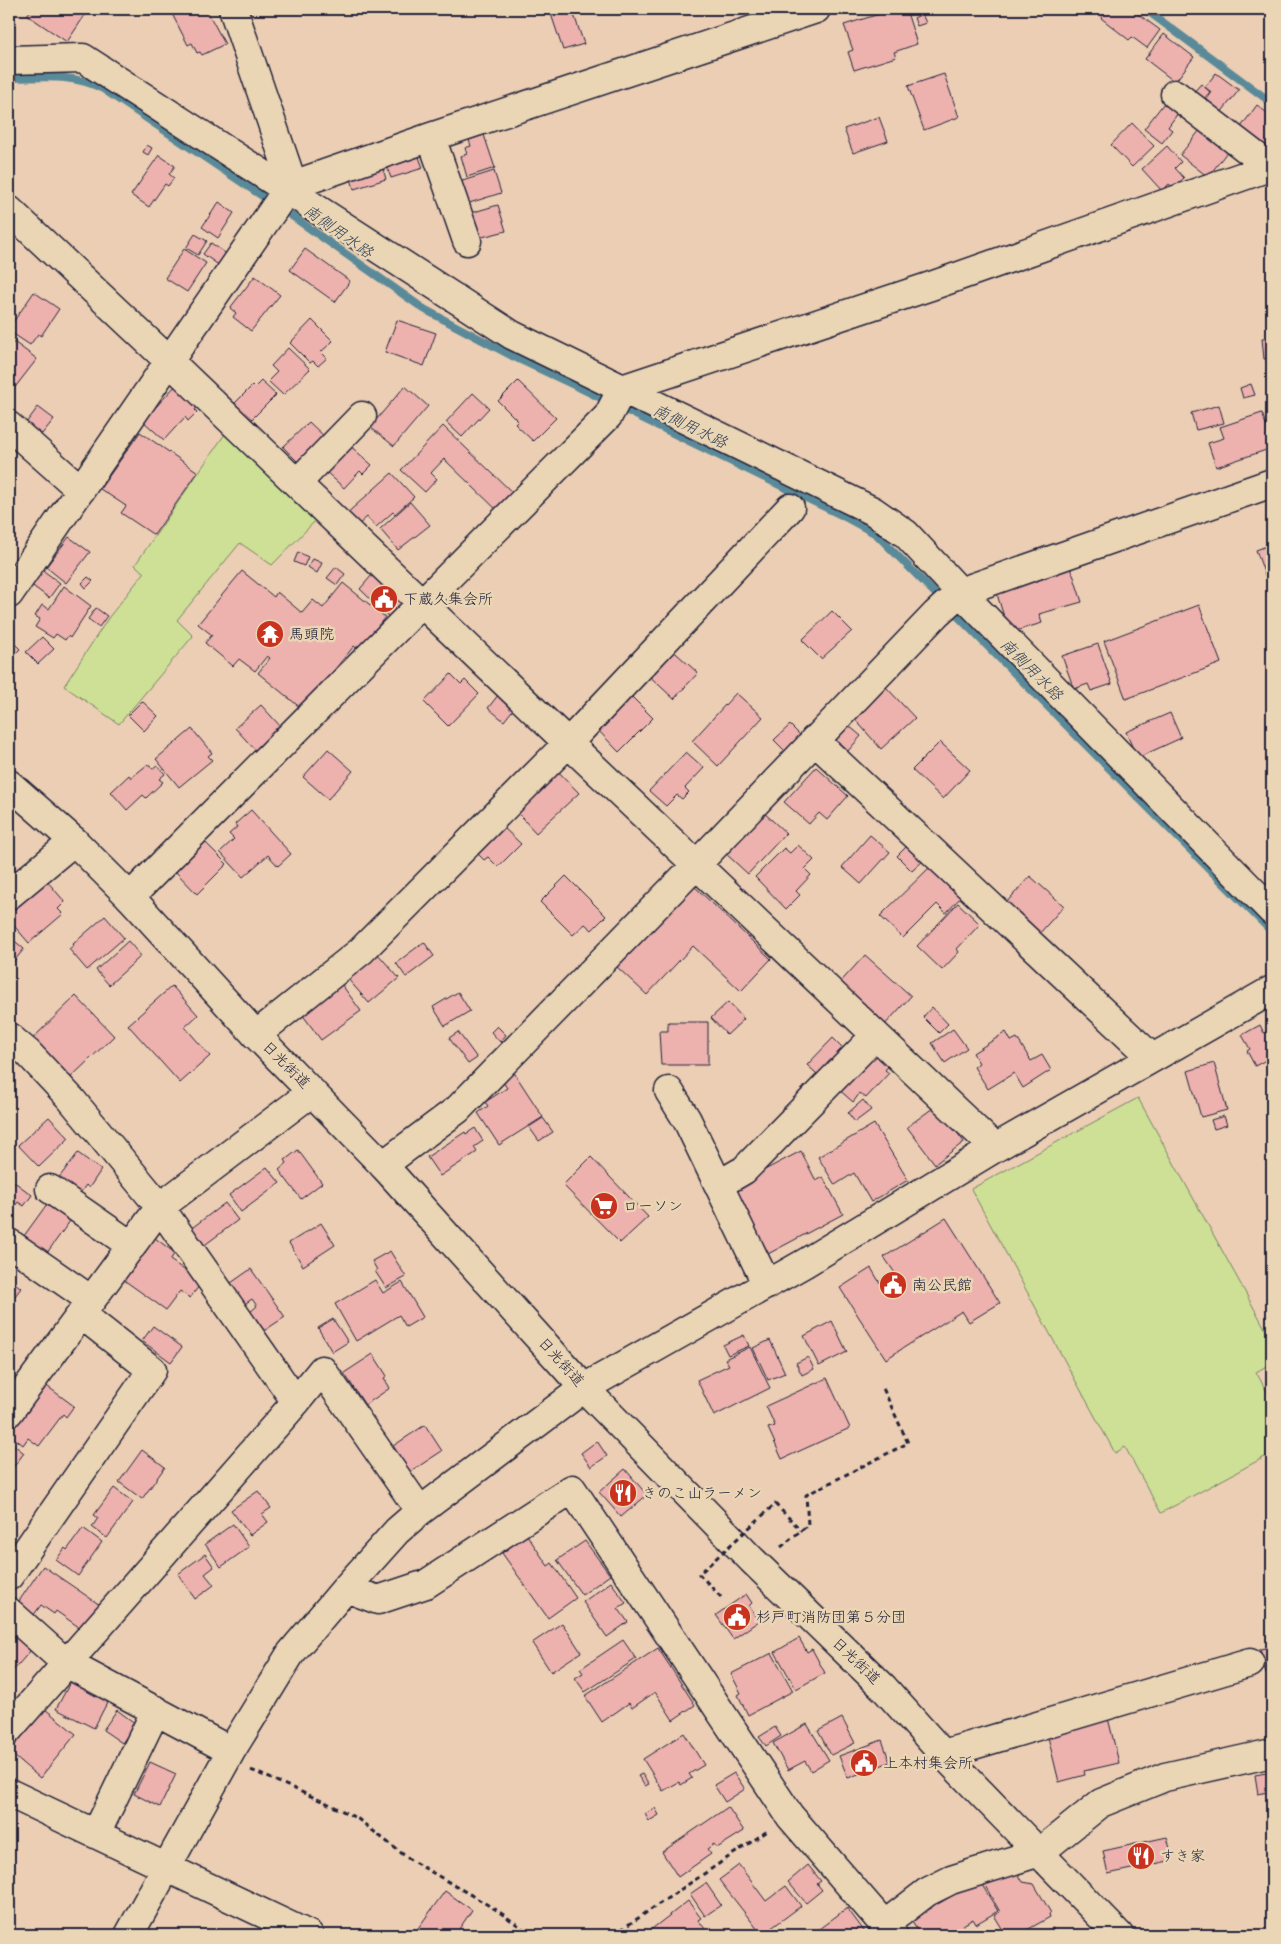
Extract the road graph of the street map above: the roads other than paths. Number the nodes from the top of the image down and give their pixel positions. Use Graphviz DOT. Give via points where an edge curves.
graph roads {
  1 [pos="233,9"];
  2 [pos="816,9"];
  3 [pos="9,60"];
  4 [pos="1176,94"];
  5 [pos="431,137"];
  6 [pos="1271,166"];
  7 [pos="282,198"];
  8 [pos="9,210"];
  9 [pos="467,241"];
  10 [pos="169,361"];
  11 [pos="616,401"];
  12 [pos="362,416"];
  13 [pos="9,426"];
  14 [pos="297,483"];
  15 [pos="1272,483"];
  16 [pos="81,490"];
  17 [pos="790,508"];
  18 [pos="9,594"];
  19 [pos="422,602"];
  20 [pos="949,602"];
  21 [pos="814,740"];
  22 [pos="568,743"];
  23 [pos="9,784"];
  24 [pos="74,841"];
  25 [pos="697,864"];
  26 [pos="9,894"];
  27 [pos="130,897"];
  28 [pos="1272,911"];
  29 [pos="1272,990"];
  30 [pos="256,1034"];
  31 [pos="876,1034"];
  32 [pos="9,1037"];
  33 [pos="1152,1058"];
  34 [pos="669,1091"];
  35 [pos="312,1092"];
  36 [pos="995,1148"];
  37 [pos="383,1165"];
  38 [pos="717,1182"];
  39 [pos="50,1189"];
  40 [pos="160,1207"];
  41 [pos="9,1243"];
  42 [pos="132,1246"];
  43 [pos="767,1284"];
  44 [pos="86,1307"];
  45 [pos="584,1388"];
  46 [pos="296,1402"];
  47 [pos="9,1412"];
  48 [pos="420,1511"];
  49 [pos="9,1576"];
  50 [pos="346,1588"];
  51 [pos="9,1612"];
  52 [pos="66,1663"];
  53 [pos="1250,1663"];
  54 [pos="156,1710"];
  55 [pos="9,1729"];
  56 [pos="1272,1753"];
  57 [pos="944,1754"];
  58 [pos="229,1755"];
  59 [pos="9,1794"];
  60 [pos="96,1834"];
  61 [pos="1040,1852"];
  62 [pos="166,1868"];
  63 [pos="889,1930"];
  64 [pos="129,1935"];
  65 [pos="309,1935"];
  66 [pos="1119,1935"];
  1 -- 7 [label="main road"];
  2 -- 5 [label="main road"];
  3 -- 7 [label="main road" via="83,58"];
  4 -- 6 [label="main road"];
  5 -- 7 [label="main road"];
  5 -- 9 [label="main road"];
  6 -- 11 [label="main road"];
  7 -- 10 [label="main road"];
  7 -- 11 [label="main road"];
  8 -- 10 [label="main road"];
  10 -- 14 [label="main road"];
  10 -- 16 [label="main road"];
  11 -- 19 [label="main road"];
  11 -- 20 [label="main road" via="873,511 906,534"];
  12 -- 14 [label="main road"];
  13 -- 16 [label="main road"];
  14 -- 19 [label="main road"];
  15 -- 20 [label="main road"];
  16 -- 18 [label="main road"];
  17 -- 22 [label="main road"];
  19 -- 22 [label="main road"];
  19 -- 27 [label="main road"];
  20 -- 21 [label="main road"];
  20 -- 28 [label="main road"];
  21 -- 25 [label="main road"];
  21 -- 33 [label="main road"];
  22 -- 25 [label="main road"];
  22 -- 30 [label="main road" via="361,951"];
  23 -- 24 [label="main road, 日光街道"];
  24 -- 26 [label="main road"];
  24 -- 27 [label="main road, 日光街道"];
  25 -- 31 [label="main road"];
  25 -- 37 [label="main road" via="458,1109"];
  27 -- 30 [label="main road, 日光街道"];
  29 -- 33 [label="main road"];
  30 -- 35 [label="main road, 日光街道"];
  31 -- 36 [label="main road"];
  31 -- 38 [label="main road" via="744,1170"];
  32 -- 40 [label="main road" via="71,1098"];
  33 -- 36 [label="main road"];
  34 -- 38 [label="main road"];
  35 -- 37 [label="main road, 日光街道"];
  35 -- 40 [label="main road"];
  36 -- 43 [label="main road"];
  37 -- 45 [label="main road, 日光街道"];
  38 -- 43 [label="main road"];
  39 -- 42 [label="main road"];
  40 -- 42 [label="main road"];
  40 -- 46 [label="main road"];
  41 -- 44 [label="main road"];
  42 -- 44 [label="main road"];
  43 -- 45 [label="main road"];
  44 -- 47 [label="main road"];
  44 -- 49 [label="main road" via="152,1370"];
  45 -- 48 [label="main road"];
  45 -- 57 [label="main road, 日光街道" via="752,1560 884,1688"];
  46 -- 48 [label="main road" via="322,1370"];
  46 -- 52 [label="main road"];
  48 -- 50 [label="main road" via="397,1531"];
  50 -- 58 [label="main road" via="291,1653"];
  50 -- 63 [label="main road" via="378,1600 426,1584 572,1489 790,1816"];
  51 -- 52 [label="main road"];
  52 -- 54 [label="main road"];
  52 -- 55 [label="main road"];
  53 -- 57 [label="main road"];
  54 -- 58 [label="main road"];
  54 -- 60 [label="main road"];
  56 -- 61 [label="main road" via="1165,1777 1101,1802"];
  57 -- 61 [label="main road, 日光街道"];
  58 -- 62 [label="main road"];
  59 -- 60 [label="main road"];
  60 -- 62 [label="main road"];
  61 -- 63 [label="main road" via="951,1880 927,1892"];
  61 -- 66 [label="main road, 日光街道"];
  62 -- 64 [label="main road"];
  62 -- 65 [label="main road"];
}
